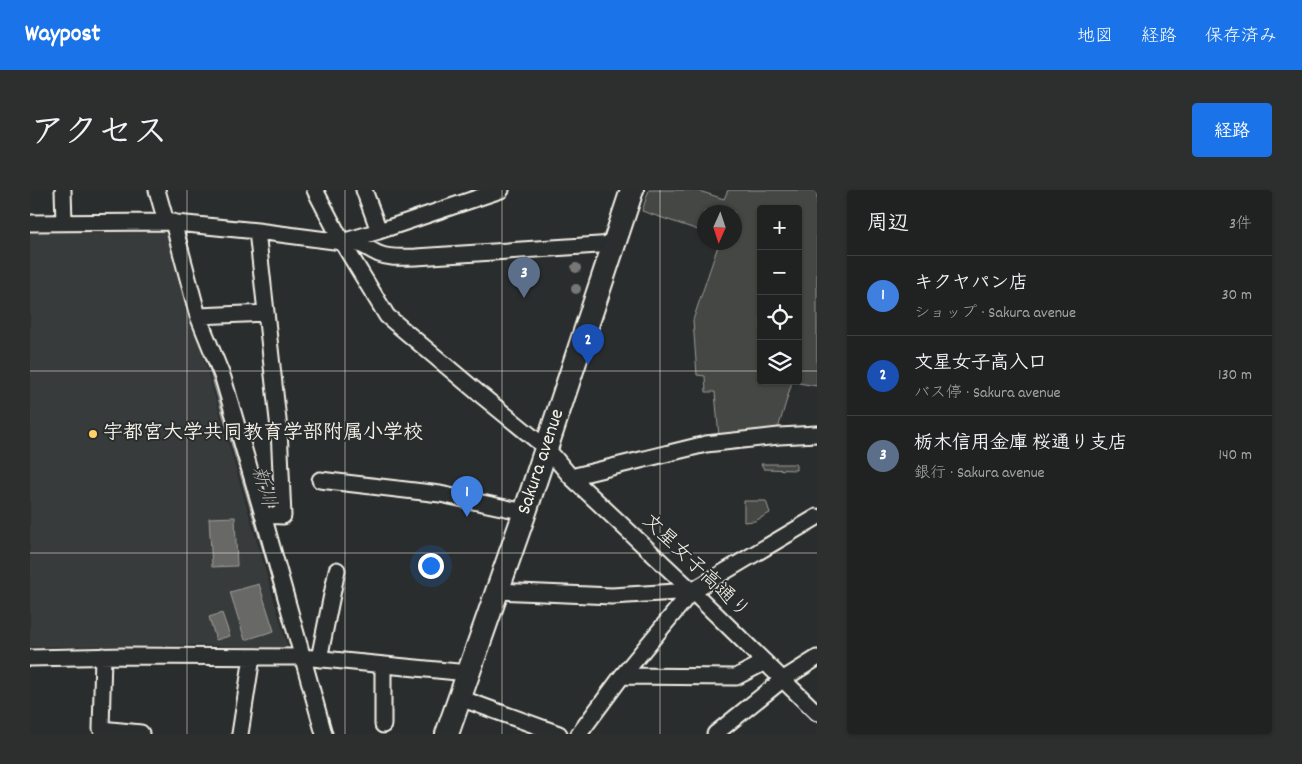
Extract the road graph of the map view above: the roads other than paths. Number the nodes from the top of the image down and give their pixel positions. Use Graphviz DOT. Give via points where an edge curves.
graph roads {
  1 [pos="63,190"];
  2 [pos="157,190"];
  3 [pos="315,190"];
  4 [pos="364,190"];
  5 [pos="501,190"];
  6 [pos="632,190"];
  7 [pos="64,222"];
  8 [pos="170,222"];
  9 [pos="30,223"];
  10 [pos="257,231"];
  11 [pos="379,231"];
  12 [pos="342,242"];
  13 [pos="614,244"];
  14 [pos="266,312"];
  15 [pos="198,316"];
  16 [pos="817,434"];
  17 [pos="546,448"];
  18 [pos="571,477"];
  19 [pos="320,480"];
  20 [pos="525,512"];
  21 [pos="264,515"];
  22 [pos="817,517"];
  23 [pos="337,570"];
  24 [pos="497,591"];
  25 [pos="692,591"];
  26 [pos="103,656"];
  27 [pos="252,657"];
  28 [pos="302,657"];
  29 [pos="30,658"];
  30 [pos="817,658"];
  31 [pos="319,659"];
  32 [pos="765,662"];
  33 [pos="384,665"];
  34 [pos="468,673"];
  35 [pos="622,676"];
  36 [pos="782,680"];
  37 [pos="460,698"];
  38 [pos="817,714"];
  39 [pos="383,725"];
  40 [pos="141,734"];
  41 [pos="240,734"];
  42 [pos="324,734"];
  43 [pos="447,734"];
  44 [pos="559,734"];
  45 [pos="579,734"];
  46 [pos="715,734"];
  1 -- 7 [label="street"];
  2 -- 8 [label="street"];
  3 -- 12 [label="street, 文星女子高通り"];
  4 -- 11 [label="street"];
  5 -- 11 [label="street"];
  6 -- 13 [label="highway, Sakura avenue"];
  7 -- 8 [label="street"];
  7 -- 9 [label="street"];
  8 -- 10 [label="street"];
  8 -- 15 [label="street"];
  10 -- 12 [label="street"];
  10 -- 14 [label="street"];
  11 -- 12 [label="street"];
  12 -- 13 [label="street" via="361,243 397,258"];
  12 -- 17 [label="street, 文星女子高通り" via="387,316"];
  13 -- 17 [label="highway, Sakura avenue"];
  14 -- 15 [label="street"];
  14 -- 21 [label="street" via="279,428 283,516"];
  15 -- 21 [label="street" via="223,378"];
  16 -- 18 [label="street" via="706,444"];
  17 -- 18 [label="street, 文星女子高通り"];
  17 -- 20 [label="highway, Sakura avenue"];
  18 -- 25 [label="street, 文星女子高通り"];
  19 -- 20 [label="street" via="440,494"];
  20 -- 24 [label="highway, Sakura avenue"];
  21 -- 28 [label="street"];
  22 -- 25 [label="street"];
  23 -- 31 [label="street"];
  24 -- 25 [label="street" via="612,596"];
  24 -- 34 [label="highway, Sakura avenue"];
  25 -- 32 [label="street, 文星女子高通り"];
  25 -- 35 [label="street"];
  26 -- 27 [label="street"];
  26 -- 29 [label="street"];
  26 -- 40 [label="street" via="101,729"];
  27 -- 28 [label="street"];
  27 -- 41 [label="street"];
  28 -- 31 [label="street"];
  28 -- 42 [label="street"];
  30 -- 36 [label="street"];
  31 -- 33 [label="street"];
  32 -- 35 [label="street" via="736,677"];
  32 -- 36 [label="street, 文星女子高通り"];
  33 -- 34 [label="street"];
  33 -- 39 [label="street"];
  34 -- 37 [label="highway, Sakura avenue"];
  35 -- 45 [label="street"];
  36 -- 38 [label="street, 文星女子高通り"];
  36 -- 46 [label="street"];
  37 -- 43 [label="highway, Sakura avenue"];
  37 -- 44 [label="street"];
}
